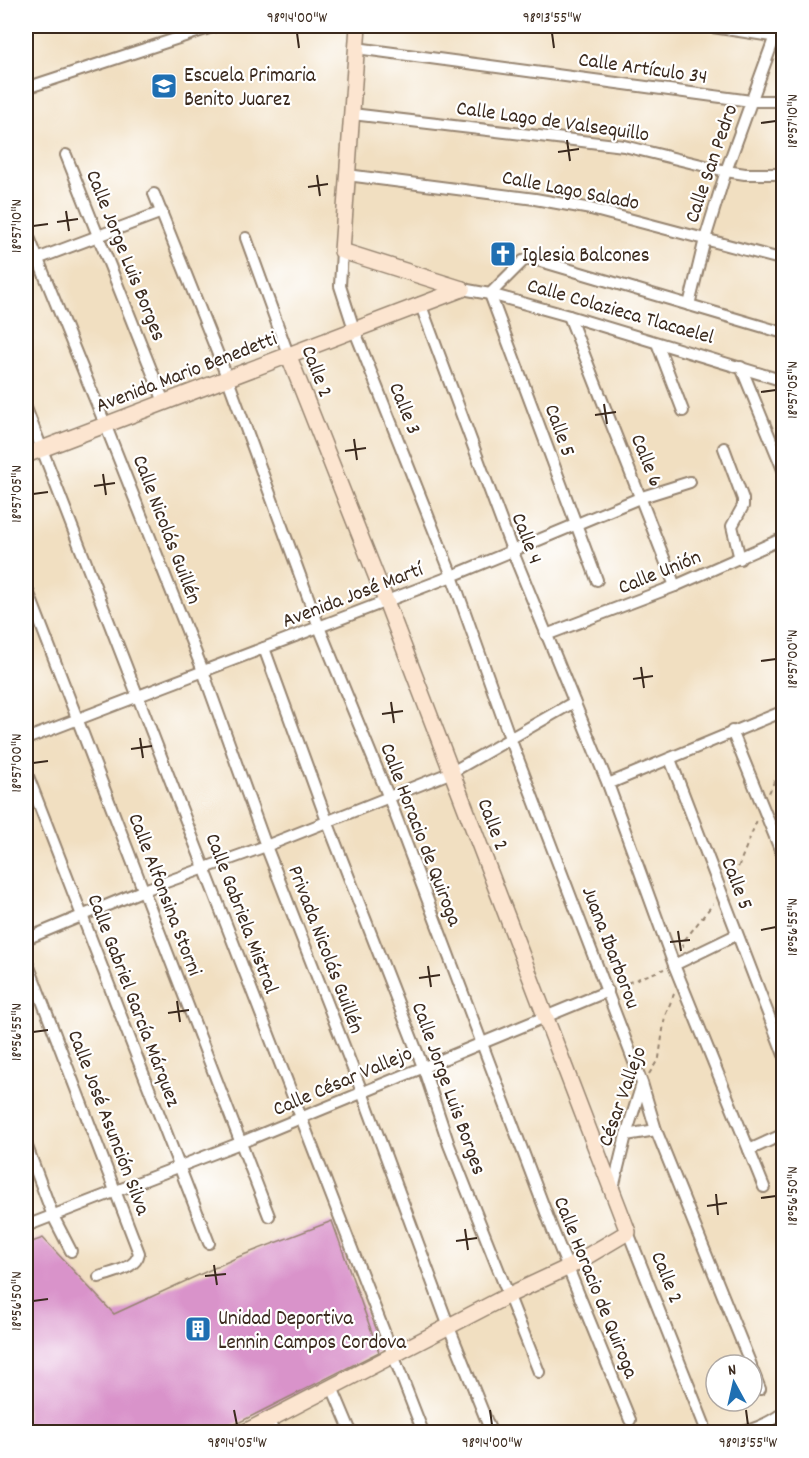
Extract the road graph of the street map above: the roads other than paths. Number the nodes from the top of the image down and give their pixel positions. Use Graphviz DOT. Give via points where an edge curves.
graph roads {
  1 [pos="215,26"];
  2 [pos="358,26"];
  3 [pos="706,26"];
  4 [pos="744,28"];
  5 [pos="779,37"];
  6 [pos="356,48"];
  7 [pos="26,88"];
  8 [pos="751,101"];
  9 [pos="783,101"];
  10 [pos="352,114"];
  11 [pos="66,155"];
  12 [pos="726,171"];
  13 [pos="783,174"];
  14 [pos="347,175"];
  15 [pos="153,194"];
  16 [pos="162,212"];
  17 [pos="26,230"];
  18 [pos="98,236"];
  19 [pos="246,238"];
  20 [pos="705,239"];
  21 [pos="342,251"];
  22 [pos="37,259"];
  23 [pos="783,260"];
  24 [pos="462,289"];
  25 [pos="490,294"];
  26 [pos="420,303"];
  27 [pos="689,305"];
  28 [pos="569,316"];
  29 [pos="354,329"];
  30 [pos="783,333"];
  31 [pos="657,343"];
  32 [pos="288,354"];
  33 [pos="741,367"];
  34 [pos="227,377"];
  35 [pos="783,381"];
  36 [pos="164,402"];
  37 [pos="26,408"];
  38 [pos="683,411"];
  39 [pos="105,424"];
  40 [pos="724,448"];
  41 [pos="41,449"];
  42 [pos="26,455"];
  43 [pos="783,472"];
  44 [pos="690,482"];
  45 [pos="642,497"];
  46 [pos="576,525"];
  47 [pos="783,538"];
  48 [pos="512,550"];
  49 [pos="740,559"];
  50 [pos="452,576"];
  51 [pos="597,580"];
  52 [pos="26,586"];
  53 [pos="675,586"];
  54 [pos="386,601"];
  55 [pos="319,627"];
  56 [pos="546,635"];
  57 [pos="264,648"];
  58 [pos="203,671"];
  59 [pos="136,697"];
  60 [pos="574,702"];
  61 [pos="783,711"];
  62 [pos="77,719"];
  63 [pos="732,731"];
  64 [pos="26,739"];
  65 [pos="511,740"];
  66 [pos="670,759"];
  67 [pos="26,771"];
  68 [pos="452,772"];
  69 [pos="608,784"];
  70 [pos="389,798"];
  71 [pos="327,822"];
  72 [pos="266,846"];
  73 [pos="783,860"];
  74 [pos="205,867"];
  75 [pos="144,890"];
  76 [pos="83,917"];
  77 [pos="736,935"];
  78 [pos="26,939"];
  79 [pos="26,958"];
  80 [pos="678,962"];
  81 [pos="608,991"];
  82 [pos="546,1017"];
  83 [pos="481,1044"];
  84 [pos="783,1055"];
  85 [pos="423,1067"];
  86 [pos="642,1083"];
  87 [pos="362,1092"];
  88 [pos="301,1118"];
  89 [pos="656,1130"];
  90 [pos="783,1134"];
  91 [pos="626,1136"];
  92 [pos="240,1143"];
  93 [pos="26,1144"];
  94 [pos="749,1150"];
  95 [pos="178,1167"];
  96 [pos="764,1187"];
  97 [pos="613,1188"];
  98 [pos="116,1190"];
  99 [pos="53,1216"];
  100 [pos="269,1216"];
  101 [pos="26,1226"];
  102 [pos="628,1232"];
  103 [pos="209,1243"];
  104 [pos="71,1251"];
  105 [pos="569,1267"];
  106 [pos="99,1277"];
  107 [pos="509,1295"];
  108 [pos="449,1327"];
  109 [pos="745,1353"];
  110 [pos="393,1356"];
  111 [pos="539,1372"];
  112 [pos="332,1388"];
  113 [pos="783,1412"];
  114 [pos="630,1420"];
  115 [pos="704,1424"];
  116 [pos="271,1427"];
  117 [pos="245,1432"];
  118 [pos="351,1432"];
  119 [pos="423,1432"];
  120 [pos="491,1432"];
  121 [pos="743,1432"];
  1 -- 7 [label="street"];
  2 -- 6 [label="street"];
  3 -- 4 [label="street"];
  4 -- 5 [label="street"];
  5 -- 8 [label="street, Calle San Pedro"];
  6 -- 8 [label="street, Calle Artículo 34"];
  6 -- 10 [label="street"];
  8 -- 9 [label="street, Calle Artículo 34"];
  8 -- 12 [label="street, Calle San Pedro"];
  10 -- 12 [label="street, Calle Lago de Valsequillo" via="624,146"];
  10 -- 14 [label="street"];
  11 -- 18 [label="street, Calle Jorge Luis Borges"];
  12 -- 13 [label="street, Calle Lago de Valsequillo"];
  12 -- 20 [label="street, Calle San Pedro"];
  14 -- 20 [label="street, Calle Lago Salado" via="591,209"];
  14 -- 21 [label="street"];
  15 -- 16 [label="street, Calle Horacio de Quiroga"];
  16 -- 18 [label="street"];
  16 -- 34 [label="street, Calle Horacio de Quiroga"];
  17 -- 22 [label="street, Calle Nicolás Guillén"];
  18 -- 22 [label="street"];
  18 -- 36 [label="street, Calle Jorge Luis Borges"];
  19 -- 32 [label="street, Calle 2"];
  20 -- 23 [label="street, Calle Lago Salado"];
  20 -- 27 [label="street, Calle San Pedro"];
  21 -- 24 [label="street, Calle Colazieca Tlacaelel"];
  21 -- 29 [label="street, Calle 3" via="340,286"];
  22 -- 39 [label="street, Calle Nicolás Guillén"];
  24 -- 25 [label="street, Calle Colazieca Tlacaelel"];
  24 -- 26 [label="street, Avenida Mario Benedetti"];
  25 -- 27 [label="street" via="529,259"];
  25 -- 28 [label="street, Calle Colazieca Tlacaelel"];
  25 -- 46 [label="street, Calle 5"];
  26 -- 29 [label="street, Avenida Mario Benedetti"];
  26 -- 48 [label="street, Calle 4"];
  27 -- 30 [label="street"];
  28 -- 31 [label="street, Calle Colazieca Tlacaelel"];
  28 -- 45 [label="street, Calle 6"];
  29 -- 32 [label="street, Avenida Mario Benedetti"];
  29 -- 50 [label="street, Calle 3"];
  31 -- 33 [label="street, Calle Colazieca Tlacaelel"];
  31 -- 38 [label="street"];
  32 -- 34 [label="street, Avenida Mario Benedetti"];
  32 -- 54 [label="street, Calle 2"];
  33 -- 35 [label="street, Calle Colazieca Tlacaelel"];
  33 -- 43 [label="street"];
  34 -- 36 [label="street, Avenida Mario Benedetti"];
  34 -- 55 [label="street, Calle Horacio de Quiroga"];
  36 -- 39 [label="street, Avenida Mario Benedetti"];
  37 -- 41 [label="street, Calle Gabriela Mistral"];
  39 -- 41 [label="street, Avenida Mario Benedetti"];
  39 -- 58 [label="street, Calle Nicolás Guillén"];
  40 -- 49 [label="street" via="743,499 741,512 732,525"];
  41 -- 42 [label="street, Avenida Mario Benedetti"];
  41 -- 59 [label="street, Calle Gabriela Mistral"];
  44 -- 45 [label="street, Avenida José Martí"];
  45 -- 46 [label="street, Avenida José Martí"];
  45 -- 53 [label="street, Calle 6"];
  46 -- 48 [label="street, Avenida José Martí"];
  46 -- 51 [label="street, Calle 5"];
  47 -- 49 [label="street, Calle Unión"];
  48 -- 50 [label="street, Avenida José Martí"];
  48 -- 56 [label="street, Calle 4"];
  49 -- 53 [label="street, Calle Unión"];
  50 -- 54 [label="street, Avenida José Martí"];
  50 -- 65 [label="street, Juana Ibarborou"];
  52 -- 62 [label="street, Calle Alfonsina Storni"];
  53 -- 56 [label="street, Calle Unión"];
  54 -- 55 [label="street, Avenida José Martí"];
  54 -- 68 [label="street, Calle 2"];
  55 -- 57 [label="street, Avenida José Martí"];
  55 -- 70 [label="street, Calle Horacio de Quiroga"];
  56 -- 60 [label="street, Calle 4"];
  57 -- 58 [label="street, Avenida José Martí"];
  57 -- 71 [label="street, Calle Jorge Luis Borges"];
  58 -- 59 [label="street, Avenida José Martí"];
  58 -- 72 [label="street, Calle Nicolás Guillén"];
  59 -- 62 [label="street, Avenida José Martí"];
  59 -- 74 [label="street, Calle Gabriela Mistral"];
  60 -- 65 [label="street"];
  60 -- 69 [label="street, Calle 4"];
  61 -- 63 [label="street"];
  62 -- 64 [label="street, Avenida José Martí"];
  62 -- 75 [label="street, Calle Alfonsina Storni"];
  63 -- 66 [label="street"];
  63 -- 73 [label="street"];
  65 -- 68 [label="street"];
  65 -- 81 [label="street, Juana Ibarborou"];
  66 -- 69 [label="street"];
  66 -- 77 [label="street, Calle 5"];
  67 -- 76 [label="street, Calle Gabriel García Márquez"];
  68 -- 70 [label="street"];
  68 -- 82 [label="street, Calle 2"];
  69 -- 80 [label="street, Calle 4"];
  70 -- 71 [label="street"];
  70 -- 83 [label="street, Calle Horacio de Quiroga"];
  71 -- 72 [label="street"];
  71 -- 85 [label="street, Calle Jorge Luis Borges"];
  72 -- 74 [label="street"];
  72 -- 87 [label="street, Privada Nicolás Guillén"];
  74 -- 75 [label="street"];
  74 -- 88 [label="street, Calle Gabriela Mistral"];
  75 -- 76 [label="street"];
  75 -- 92 [label="street, Calle Alfonsina Storni"];
  76 -- 78 [label="street"];
  76 -- 95 [label="street, Calle Gabriel García Márquez"];
  77 -- 80 [label="street"];
  77 -- 84 [label="street, Calle 5"];
  79 -- 98 [label="street, Calle José Asunción Silva"];
  80 -- 94 [label="street, Calle 4" via="680,979"];
  81 -- 82 [label="street, Calle César Vallejo"];
  81 -- 86 [label="street, Juana Ibarborou"];
  82 -- 83 [label="street, Calle César Vallejo"];
  82 -- 97 [label="street, Calle 2"];
  83 -- 85 [label="street, Calle César Vallejo"];
  83 -- 105 [label="street, Calle Horacio de Quiroga"];
  85 -- 87 [label="street, Calle César Vallejo"];
  85 -- 107 [label="street, Calle Jorge Luis Borges" via="449,1145"];
  86 -- 89 [label="street, Juana Ibarborou"];
  86 -- 91 [label="street, César Vallejo"];
  87 -- 88 [label="street, Calle César Vallejo"];
  87 -- 108 [label="street, Privada Nicolás Guillén"];
  88 -- 92 [label="street, Calle César Vallejo"];
  88 -- 110 [label="street, Calle Gabriela Mistral"];
  89 -- 91 [label="street"];
  89 -- 109 [label="street, Juana Ibarborou"];
  90 -- 94 [label="street"];
  91 -- 97 [label="street, César Vallejo"];
  92 -- 95 [label="street, Calle César Vallejo"];
  92 -- 100 [label="street, Calle Alfonsina Storni"];
  93 -- 99 [label="street"];
  94 -- 96 [label="street, Calle 4"];
  95 -- 98 [label="street, Calle César Vallejo"];
  95 -- 103 [label="street, Calle Gabriel García Márquez"];
  97 -- 102 [label="street, Calle 2"];
  98 -- 99 [label="street, Calle César Vallejo"];
  98 -- 106 [label="street, Calle José Asunción Silva" via="139,1253 138,1260"];
  99 -- 101 [label="street, Calle César Vallejo"];
  99 -- 104 [label="street"];
  102 -- 105 [label="street"];
  102 -- 115 [label="street, Calle 2"];
  105 -- 107 [label="street"];
  105 -- 114 [label="street, Calle Horacio de Quiroga"];
  107 -- 108 [label="street"];
  107 -- 111 [label="street, Calle Jorge Luis Borges"];
  108 -- 110 [label="street"];
  108 -- 120 [label="street"];
  110 -- 112 [label="street"];
  110 -- 119 [label="street, Calle Gabriela Mistral"];
  112 -- 116 [label="street"];
  112 -- 118 [label="street"];
  113 -- 121 [label="street" via="755,1430"];
  116 -- 117 [label="street"];
}
